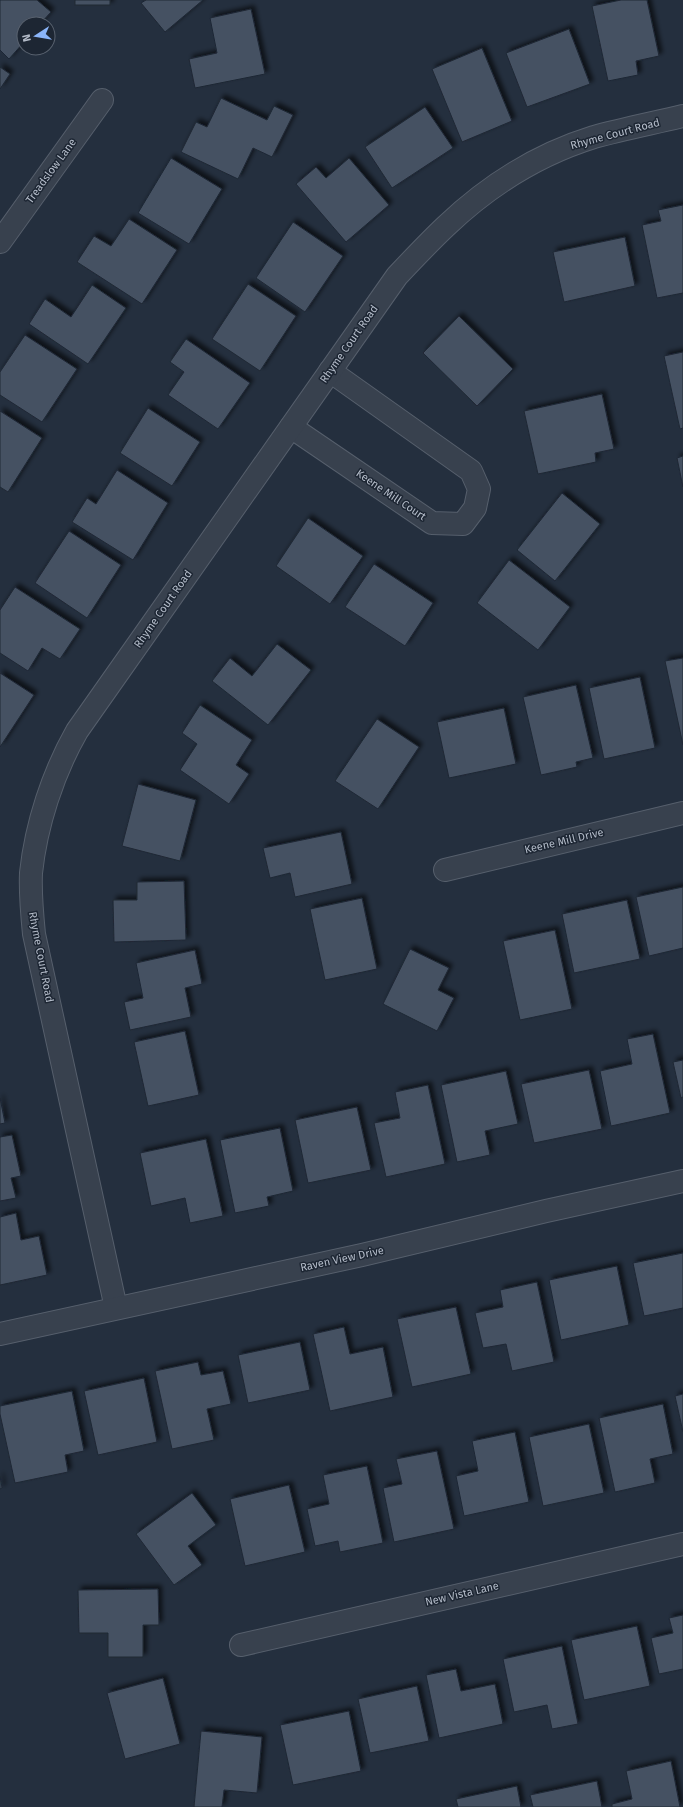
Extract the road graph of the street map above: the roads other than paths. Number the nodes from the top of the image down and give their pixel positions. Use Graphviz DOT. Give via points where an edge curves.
graph roads {
  1 [pos="102,100"];
  2 [pos="683,116"];
  3 [pos="0,242"];
  4 [pos="330,371"];
  5 [pos="291,427"];
  6 [pos="683,813"];
  7 [pos="445,870"];
  8 [pos="683,1181"];
  9 [pos="116,1308"];
  10 [pos="0,1334"];
  11 [pos="683,1544"];
  12 [pos="241,1645"];
  1 -- 3 [label="street, Treadslow Lane"];
  2 -- 4 [label="street, Rhyme Court Road" via="563,148 503,181 446,225 397,276"];
  4 -- 5 [label="street, Rhyme Court Road"];
  4 -- 5 [label="street, Keene Mill Court" via="471,471 479,489 475,508 463,524 432,523"];
  5 -- 9 [label="street, Rhyme Court Road" via="77,731 52,783 35,846 31,874 34,934"];
  6 -- 7 [label="street, Keene Mill Drive"];
  8 -- 9 [label="street, Raven View Drive" via="362,1255"];
  9 -- 10 [label="street, Raven View Drive"];
  11 -- 12 [label="street, New Vista Lane"];
}
